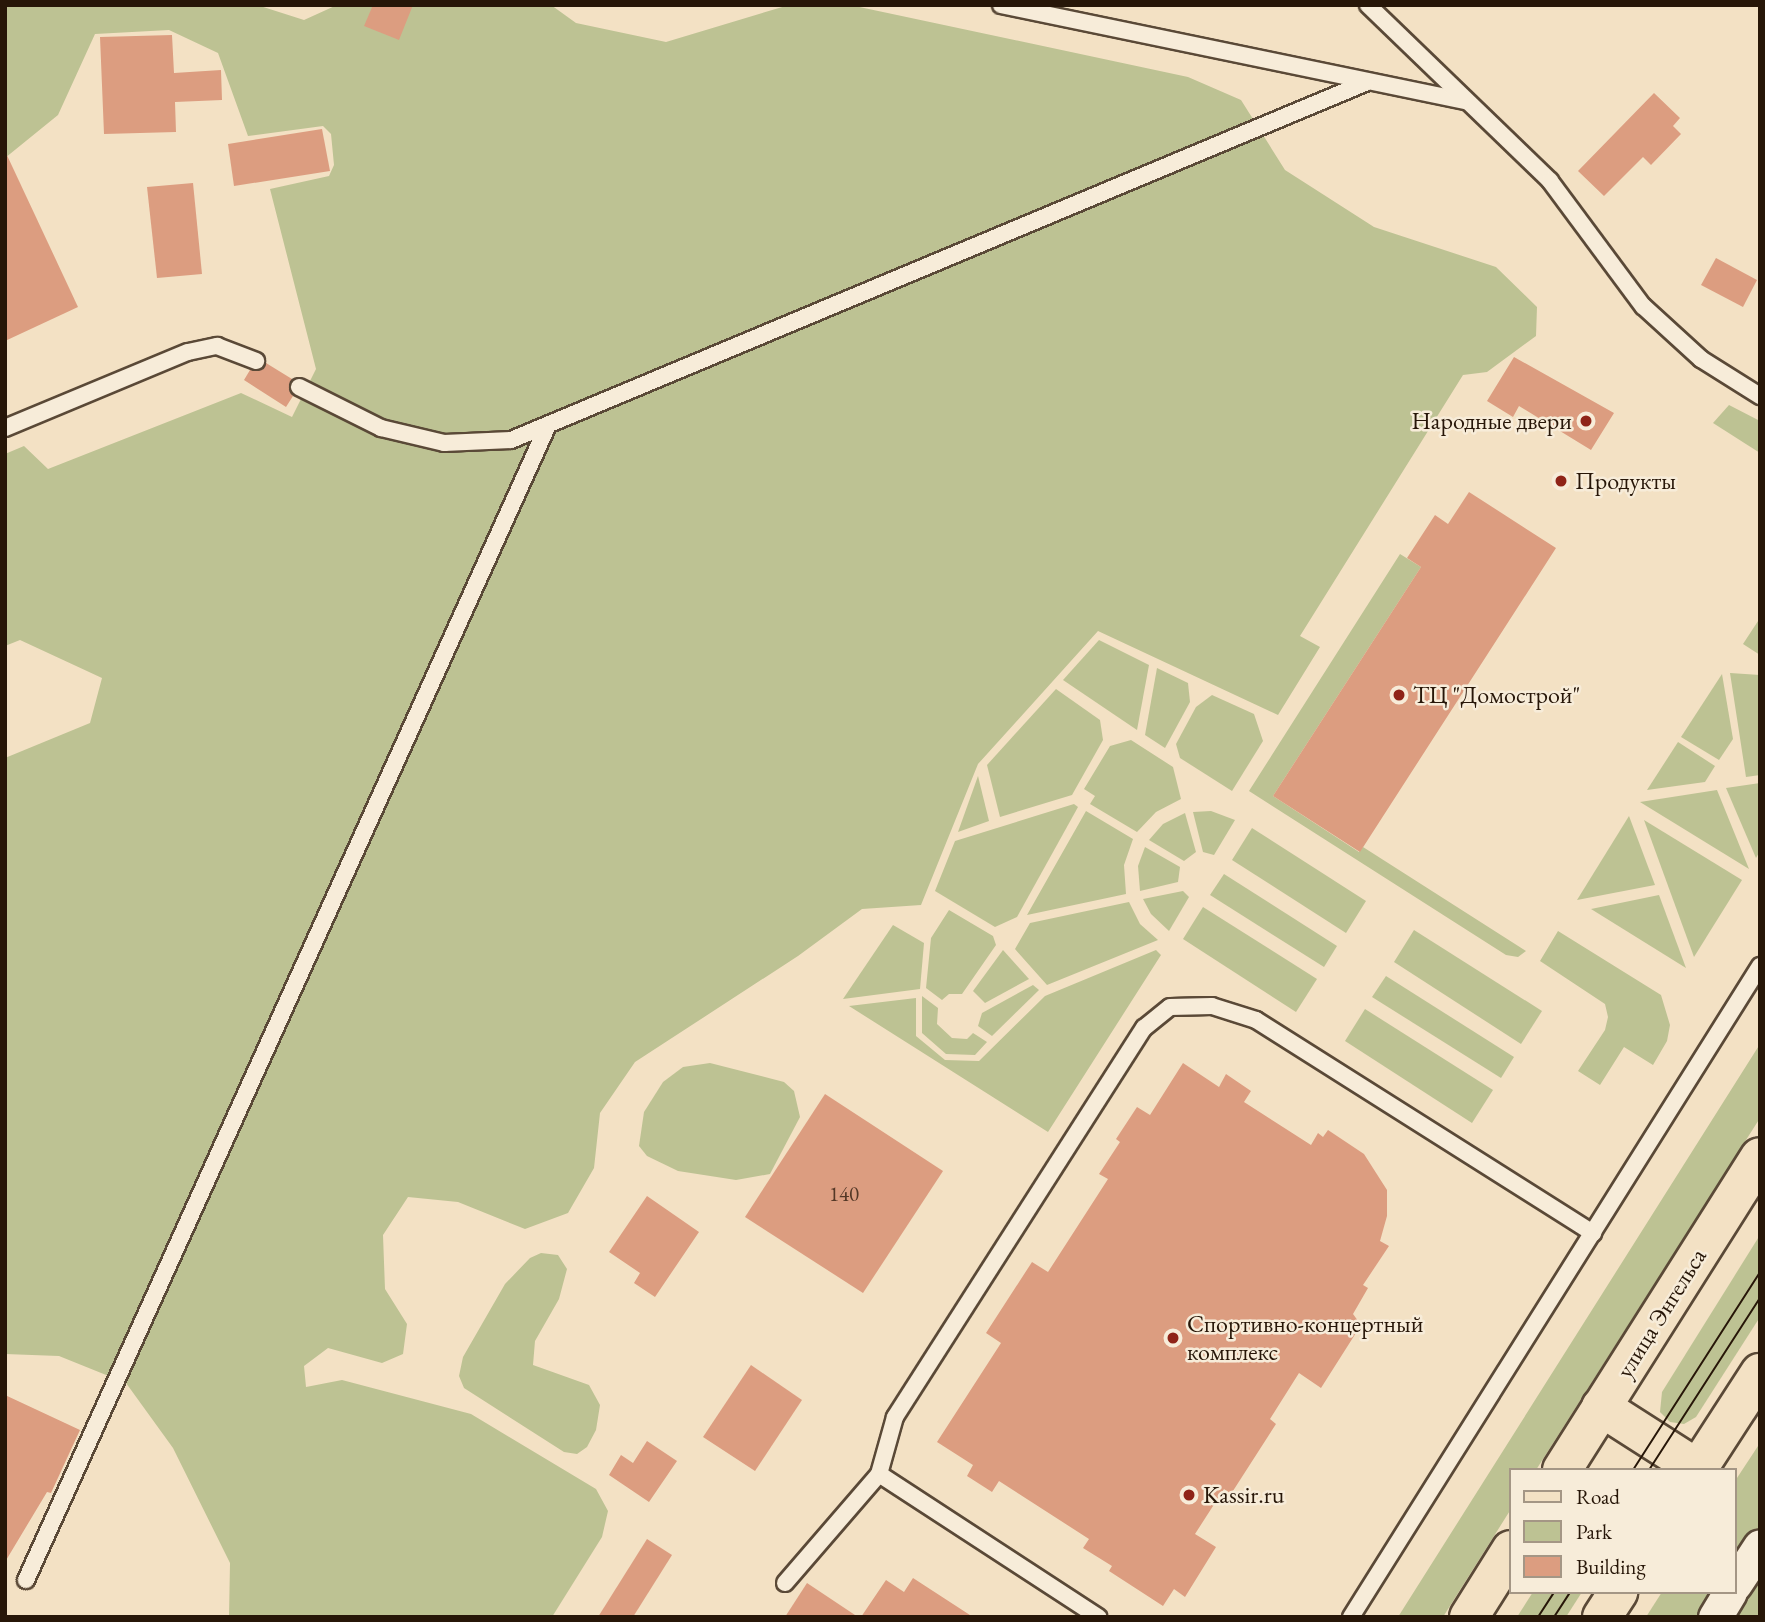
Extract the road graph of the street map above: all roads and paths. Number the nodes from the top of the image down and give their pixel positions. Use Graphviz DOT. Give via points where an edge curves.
graph roads {
  1 [pos="1001,5"];
  2 [pos="1368,5"];
  3 [pos="1365,83"];
  4 [pos="1466,101"];
  5 [pos="256,361"];
  6 [pos="299,387"];
  7 [pos="1760,396"];
  8 [pos="547,427"];
  9 [pos="5,428"];
  10 [pos="1760,966"];
  11 [pos="1760,1157"];
  12 [pos="1592,1233"];
  13 [pos="1760,1373"];
  14 [pos="1601,1407"];
  15 [pos="1563,1468"];
  16 [pos="1696,1468"];
  17 [pos="1699,1468"];
  18 [pos="879,1474"];
  19 [pos="1760,1546"];
  20 [pos="1510,1552"];
  21 [pos="26,1580"];
  22 [pos="1737,1581"];
  23 [pos="785,1583"];
  24 [pos="1617,1594"];
  25 [pos="1729,1594"];
  26 [pos="1098,1617"];
  27 [pos="1351,1617"];
  28 [pos="1469,1617"];
  29 [pos="1602,1617"];
  30 [pos="1714,1617"];
  1 -- 3 [label="lane"];
  2 -- 4 [label="lane"];
  3 -- 4 [label="lane"];
  3 -- 8 [label="lane"];
  4 -- 7 [label="lane" via="1550,181 1643,306 1701,359"];
  5 -- 9 [label="lane" via="218,346 188,352"];
  6 -- 8 [label="lane" via="381,428 444,443 511,440"];
  8 -- 21 [label="lane"];
  10 -- 12 [label="lane"];
  11 -- 14 [label="main road, улица Энгельса"];
  12 -- 18 [label="lane" via="1256,1020 1212,1006 1170,1007 1144,1028 895,1417"];
  12 -- 27 [label="lane"];
  13 -- 17 [label="main road"];
  14 -- 15 [label="main road, улица Энгельса"];
  14 -- 16 [label="main road"];
  18 -- 23 [label="lane"];
  18 -- 26 [label="lane"];
  19 -- 22 [label="street"];
  20 -- 28 [label="main road"];
  24 -- 29 [label="main road"];
  25 -- 30 [label="street"];
}
